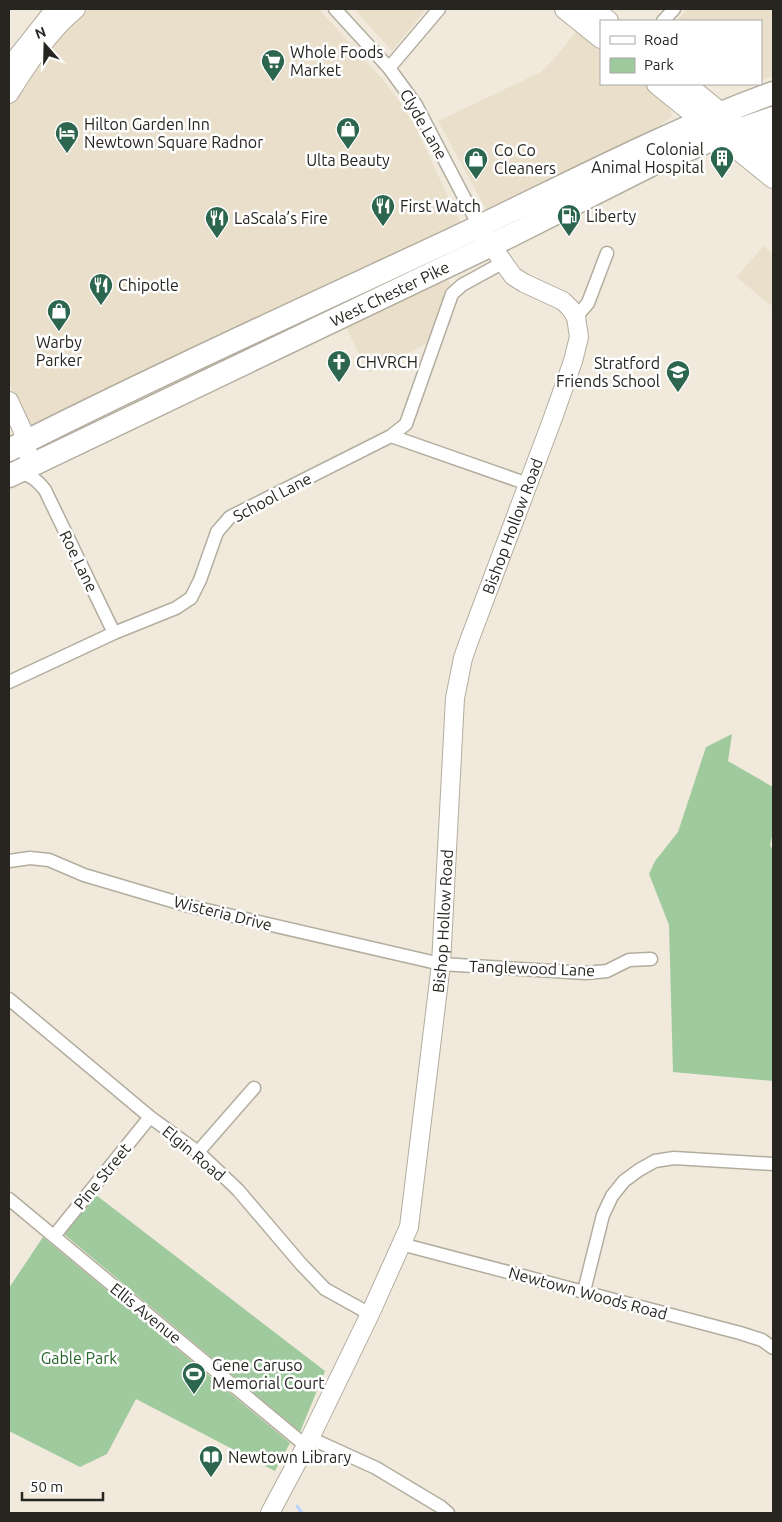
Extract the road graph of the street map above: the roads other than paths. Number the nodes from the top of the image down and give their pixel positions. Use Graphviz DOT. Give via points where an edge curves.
graph roads {
  1 [pos="55,9"];
  2 [pos="76,9"];
  3 [pos="335,9"];
  4 [pos="439,9"];
  5 [pos="565,9"];
  6 [pos="592,9"];
  7 [pos="674,9"];
  8 [pos="607,20"];
  9 [pos="664,20"];
  10 [pos="600,37"];
  11 [pos="9,65"];
  12 [pos="389,68"];
  13 [pos="659,85"];
  14 [pos="686,85"];
  15 [pos="773,93"];
  16 [pos="9,94"];
  17 [pos="712,117"];
  18 [pos="773,118"];
  19 [pos="731,132"];
  20 [pos="773,133"];
  21 [pos="773,147"];
  22 [pos="773,155"];
  23 [pos="773,178"];
  24 [pos="479,226"];
  25 [pos="607,253"];
  26 [pos="497,254"];
  27 [pos="576,316"];
  28 [pos="9,401"];
  29 [pos="391,436"];
  30 [pos="17,445"];
  31 [pos="52,456"];
  32 [pos="18,472"];
  33 [pos="528,484"];
  34 [pos="45,490"];
  35 [pos="114,633"];
  36 [pos="9,682"];
  37 [pos="9,862"];
  38 [pos="651,959"];
  39 [pos="440,964"];
  40 [pos="9,1000"];
  41 [pos="254,1088"];
  42 [pos="150,1117"];
  43 [pos="198,1152"];
  44 [pos="773,1164"];
  45 [pos="9,1199"];
  46 [pos="54,1236"];
  47 [pos="401,1244"];
  48 [pos="584,1291"];
  49 [pos="370,1314"];
  50 [pos="773,1348"];
  51 [pos="308,1442"];
  52 [pos="270,1513"];
  53 [pos="448,1513"];
  1 -- 11 [label="street"];
  2 -- 16 [label="street" via="33,56"];
  3 -- 12 [label="street, Clyde Lane"];
  4 -- 12 [label="street"];
  5 -- 10 [label="main road"];
  6 -- 8 [label="main road"];
  7 -- 9 [label="street"];
  12 -- 24 [label="street, Clyde Lane" via="428,124"];
  13 -- 17 [label="main road"];
  14 -- 17 [label="main road"];
  15 -- 17 [label="highway, West Chester Pike"];
  17 -- 19 [label="main road"];
  17 -- 24 [label="highway, West Chester Pike"];
  18 -- 19 [label="highway, West Chester Pike"];
  19 -- 22 [label="main road"];
  19 -- 23 [label="main road"];
  19 -- 26 [label="highway, West Chester Pike" via="654,164 602,191"];
  20 -- 21 [label="highway"];
  24 -- 26 [label="street"];
  24 -- 30 [label="highway, West Chester Pike"];
  25 -- 27 [label="street" via="588,304"];
  26 -- 27 [label="street" via="513,276 563,301"];
  26 -- 29 [label="street, School Lane" via="452,294 406,424"];
  26 -- 31 [label="highway, West Chester Pike"];
  27 -- 33 [label="street, Bishop Hollow Road" via="579,337 574,361"];
  28 -- 30 [label="street" via="22,428"];
  29 -- 33 [label="street"];
  29 -- 35 [label="street, School Lane" via="230,518 216,532 191,598 176,608"];
  30 -- 32 [label="street"];
  31 -- 32 [label="highway, West Chester Pike"];
  31 -- 34 [label="street" via="45,474"];
  32 -- 34 [label="street, Roe Lane" via="34,478"];
  33 -- 39 [label="street, Bishop Hollow Road" via="469,640 458,684"];
  34 -- 35 [label="street, Roe Lane"];
  35 -- 36 [label="street, School Lane"];
  37 -- 39 [label="street, Wisteria Drive" via="30,858 49,860 84,875 189,906"];
  38 -- 39 [label="street, Tanglewood Lane" via="629,960 607,970 586,974"];
  39 -- 47 [label="street, Bishop Hollow Road" via="410,1227"];
  40 -- 42 [label="street, Elgin Road"];
  41 -- 43 [label="street"];
  42 -- 43 [label="street, Elgin Road"];
  42 -- 46 [label="street, Pine Street"];
  43 -- 49 [label="street, Elgin Road" via="238,1190 325,1289"];
  44 -- 48 [label="street" via="674,1158 655,1161 639,1170 612,1196"];
  45 -- 46 [label="street, Ellis Avenue"];
  46 -- 51 [label="street, Ellis Avenue"];
  47 -- 48 [label="street, Newtown Woods Road"];
  47 -- 49 [label="street, Bishop Hollow Road"];
  48 -- 50 [label="street, Newtown Woods Road" via="740,1333 762,1340"];
  49 -- 51 [label="street, Bishop Hollow Road"];
  51 -- 52 [label="street, Bishop Hollow Road"];
  51 -- 53 [label="street, Ellis Avenue" via="376,1468"];
}
